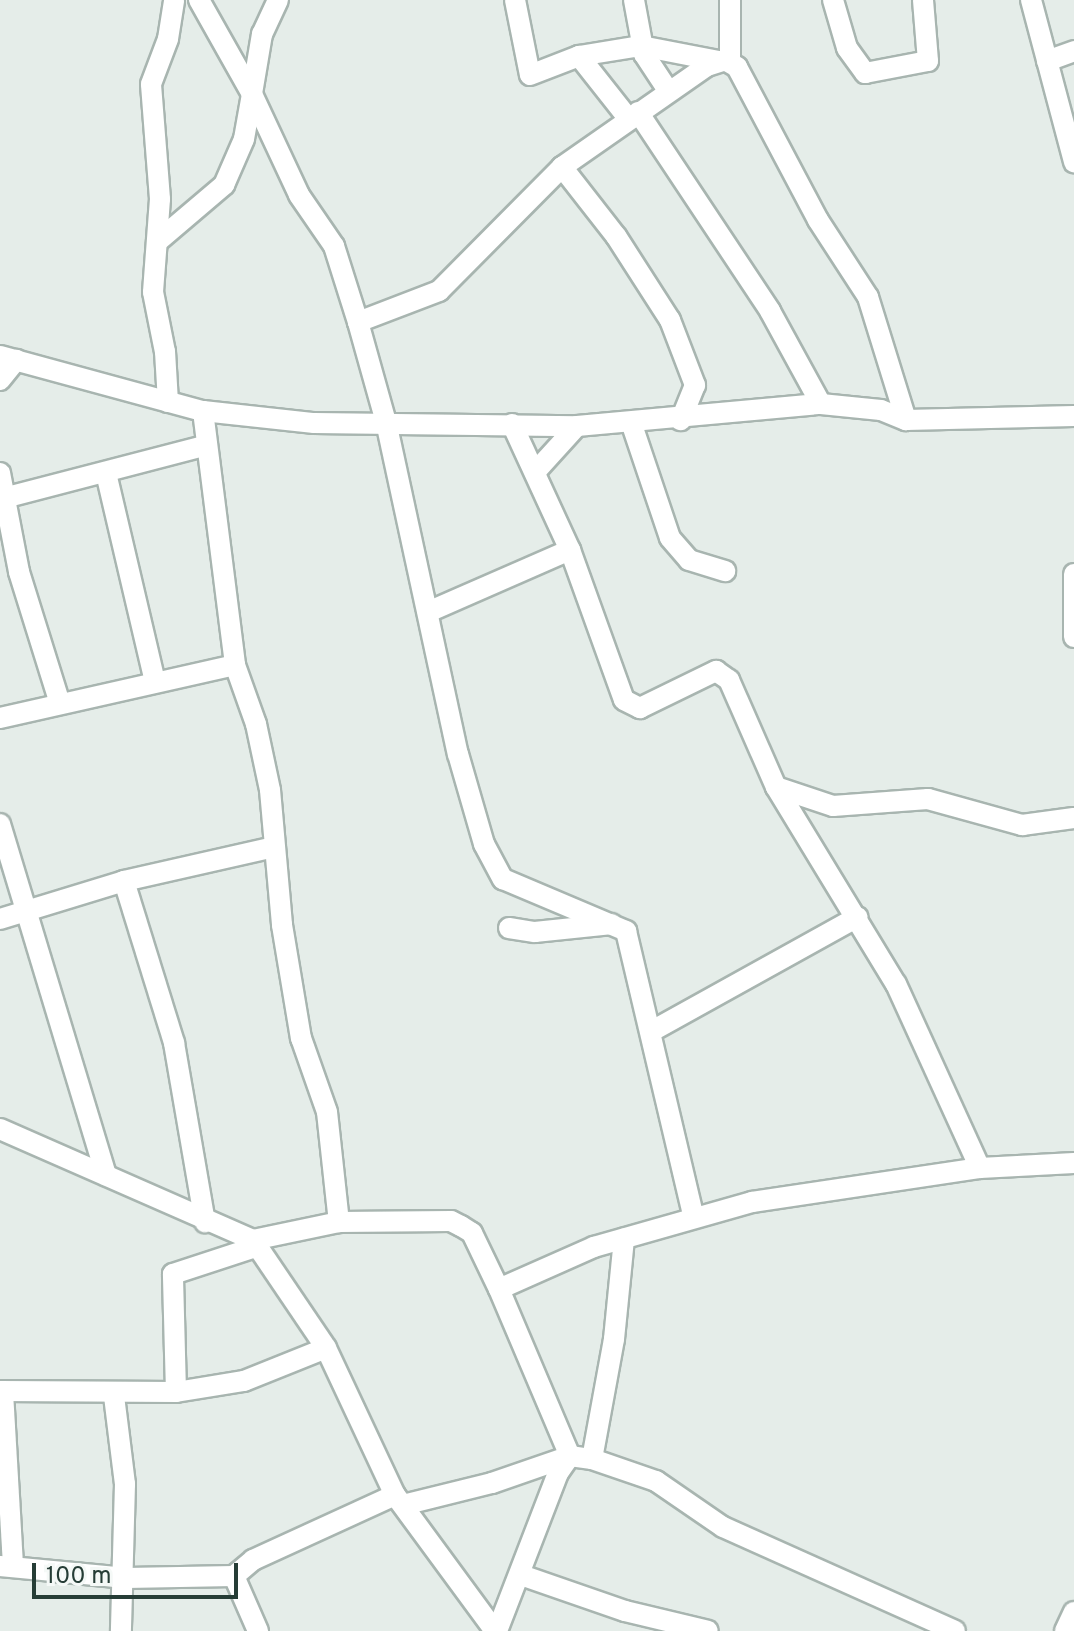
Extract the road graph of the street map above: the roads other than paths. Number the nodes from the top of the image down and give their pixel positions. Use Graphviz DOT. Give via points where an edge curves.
graph roads {
  1 [pos="174,0"];
  2 [pos="199,0"];
  3 [pos="278,0"];
  4 [pos="515,0"];
  5 [pos="634,0"];
  6 [pos="730,0"];
  7 [pos="833,0"];
  8 [pos="923,0"];
  9 [pos="1031,0"];
  10 [pos="641,46"];
  11 [pos="1074,51"];
  12 [pos="579,56"];
  13 [pos="724,61"];
  14 [pos="1047,61"];
  15 [pos="669,92"];
  16 [pos="252,94"];
  17 [pos="633,115"];
  18 [pos="1074,162"];
  19 [pos="562,167"];
  20 [pos="158,241"];
  21 [pos="358,322"];
  22 [pos="8,358"];
  23 [pos="0,380"];
  24 [pos="168,402"];
  25 [pos="821,404"];
  26 [pos="203,411"];
  27 [pos="1074,416"];
  28 [pos="681,420"];
  29 [pos="906,420"];
  30 [pos="386,422"];
  31 [pos="631,422"];
  32 [pos="512,424"];
  33 [pos="577,426"];
  34 [pos="207,445"];
  35 [pos="536,471"];
  36 [pos="0,473"];
  37 [pos="106,473"];
  38 [pos="2,499"];
  39 [pos="570,550"];
  40 [pos="725,571"];
  41 [pos="1074,574"];
  42 [pos="428,612"];
  43 [pos="1074,637"];
  44 [pos="235,665"];
  45 [pos="155,682"];
  46 [pos="60,704"];
  47 [pos="0,718"];
  48 [pos="776,787"];
  49 [pos="815,804"];
  50 [pos="1074,818"];
  51 [pos="0,824"];
  52 [pos="801,825"];
  53 [pos="274,847"];
  54 [pos="124,881"];
  55 [pos="26,908"];
  56 [pos="858,917"];
  57 [pos="0,919"];
  58 [pos="616,924"];
  59 [pos="509,928"];
  60 [pos="652,1031"];
  61 [pos="0,1129"];
  62 [pos="1074,1163"];
  63 [pos="980,1168"];
  64 [pos="106,1175"];
  65 [pos="693,1215"];
  66 [pos="205,1222"];
  67 [pos="339,1222"];
  68 [pos="624,1238"];
  69 [pos="254,1244"];
  70 [pos="499,1289"];
  71 [pos="326,1348"];
  72 [pos="1,1391"];
  73 [pos="176,1392"];
  74 [pos="114,1396"];
  75 [pos="570,1456"];
  76 [pos="592,1459"];
  77 [pos="399,1500"];
  78 [pos="6,1567"];
  79 [pos="521,1575"];
  80 [pos="234,1576"];
  81 [pos="126,1578"];
  82 [pos="1074,1612"];
  83 [pos="121,1631"];
  84 [pos="258,1631"];
  85 [pos="496,1631"];
  86 [pos="708,1631"];
  87 [pos="955,1631"];
  88 [pos="1065,1631"];
  1 -- 20 [label="street" via="168,39 151,84"];
  2 -- 16 [label="street"];
  3 -- 16 [label="street" via="262,34"];
  4 -- 12 [label="street" via="530,75"];
  5 -- 10 [label="street"];
  6 -- 13 [label="street"];
  7 -- 8 [label="street" via="847,48 865,73 928,61"];
  9 -- 14 [label="street"];
  10 -- 12 [label="street"];
  10 -- 13 [label="street"];
  10 -- 15 [label="street"];
  11 -- 14 [label="street"];
  12 -- 17 [label="street"];
  13 -- 15 [label="street"];
  13 -- 29 [label="street" via="868,297"];
  14 -- 18 [label="street"];
  15 -- 17 [label="street"];
  16 -- 20 [label="street" via="244,139 224,185"];
  16 -- 21 [label="street" via="299,195 334,246"];
  17 -- 19 [label="street"];
  17 -- 25 [label="street" via="762,298"];
  19 -- 21 [label="street" via="439,291"];
  19 -- 28 [label="street" via="616,236 670,320 695,385"];
  20 -- 24 [label="street" via="153,292"];
  21 -- 30 [label="street"];
  22 -- 23 [label="street"];
  22 -- 24 [label="street"];
  24 -- 26 [label="street"];
  25 -- 28 [label="street"];
  25 -- 29 [label="street" via="881,410"];
  26 -- 30 [label="street" via="314,423"];
  26 -- 34 [label="street"];
  27 -- 29 [label="street"];
  28 -- 31 [label="street"];
  30 -- 32 [label="street"];
  30 -- 42 [label="street"];
  31 -- 33 [label="street"];
  31 -- 40 [label="street" via="670,538 689,560"];
  32 -- 33 [label="street"];
  32 -- 35 [label="street"];
  33 -- 35 [label="street"];
  34 -- 37 [label="street"];
  34 -- 44 [label="street"];
  35 -- 39 [label="street"];
  36 -- 38 [label="street"];
  37 -- 38 [label="street"];
  37 -- 45 [label="street"];
  38 -- 46 [label="street"];
  39 -- 42 [label="street"];
  39 -- 48 [label="street" via="624,700 640,708 716,671 724,674"];
  41 -- 43 [label="street"];
  42 -- 58 [label="street" via="458,754 484,844 503,879"];
  44 -- 45 [label="street"];
  44 -- 53 [label="street" via="256,724"];
  45 -- 46 [label="street"];
  46 -- 47 [label="street"];
  48 -- 49 [label="street"];
  48 -- 52 [label="street"];
  49 -- 50 [label="street" via="928,799 1022,825"];
  49 -- 52 [label="street"];
  51 -- 55 [label="street"];
  52 -- 56 [label="street"];
  53 -- 54 [label="street"];
  53 -- 67 [label="street" via="301,1038 327,1112"];
  54 -- 55 [label="street"];
  54 -- 66 [label="street" via="174,1043"];
  55 -- 57 [label="street"];
  55 -- 64 [label="street"];
  56 -- 60 [label="street"];
  56 -- 63 [label="street" via="896,984"];
  58 -- 59 [label="street" via="535,932"];
  58 -- 60 [label="street" via="630,940"];
  60 -- 65 [label="street"];
  61 -- 64 [label="street"];
  62 -- 63 [label="street"];
  63 -- 65 [label="street"];
  64 -- 66 [label="street"];
  65 -- 68 [label="street"];
  66 -- 69 [label="street"];
  67 -- 69 [label="street"];
  67 -- 70 [label="street" via="451,1221 472,1233"];
  68 -- 70 [label="street"];
  68 -- 76 [label="street" via="614,1339"];
  69 -- 71 [label="street"];
  69 -- 73 [label="street" via="173,1274"];
  70 -- 75 [label="street"];
  71 -- 73 [label="street" via="244,1381"];
  71 -- 77 [label="street"];
  72 -- 74 [label="street"];
  72 -- 78 [label="street"];
  73 -- 74 [label="street"];
  74 -- 81 [label="street" via="125,1484"];
  75 -- 76 [label="street"];
  75 -- 77 [label="street" via="492,1483"];
  75 -- 79 [label="street" via="558,1473"];
  76 -- 87 [label="street" via="656,1481 723,1527"];
  77 -- 80 [label="street" via="253,1560"];
  77 -- 85 [label="street"];
  78 -- 81 [label="street"];
  79 -- 85 [label="street"];
  79 -- 86 [label="street" via="625,1611"];
  80 -- 81 [label="street"];
  80 -- 84 [label="street"];
  81 -- 83 [label="street"];
  82 -- 88 [label="street"];
}
